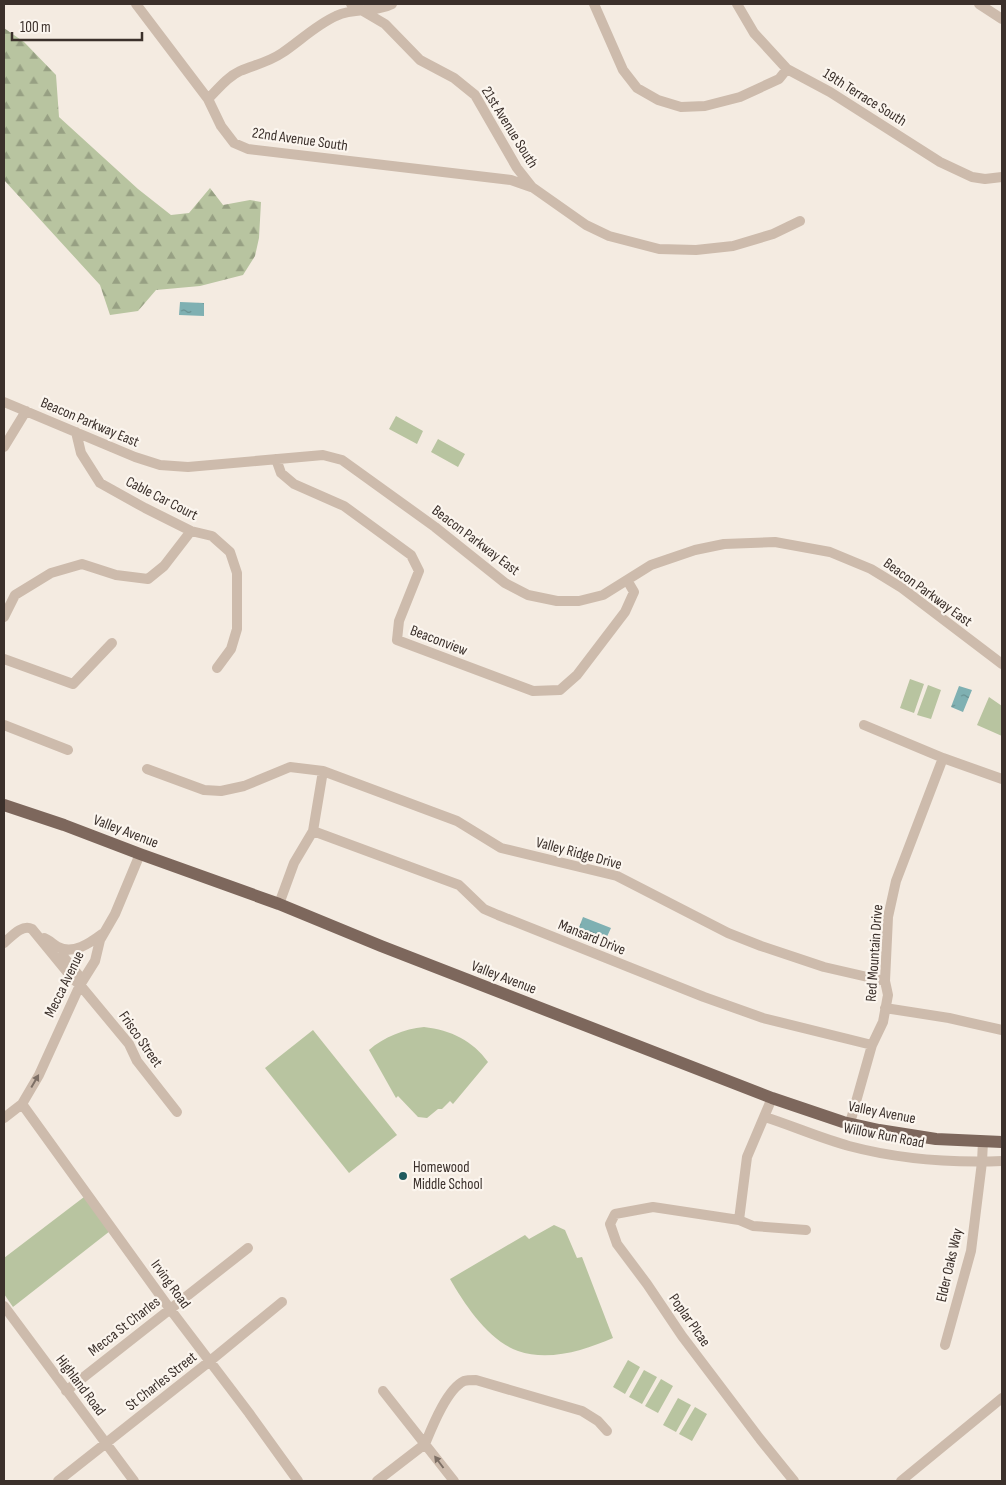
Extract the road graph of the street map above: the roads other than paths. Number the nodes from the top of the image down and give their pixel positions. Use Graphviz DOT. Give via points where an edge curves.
graph roads {
  1 [pos="136,4"];
  2 [pos="351,4"];
  3 [pos="392,4"];
  4 [pos="594,4"];
  5 [pos="737,4"];
  6 [pos="979,4"];
  7 [pos="362,10"];
  8 [pos="1002,19"];
  9 [pos="787,68"];
  10 [pos="208,99"];
  11 [pos="1002,177"];
  12 [pos="532,187"];
  13 [pos="800,220"];
  14 [pos="4,402"];
  15 [pos="26,411"];
  16 [pos="76,432"];
  17 [pos="4,447"];
  18 [pos="276,460"];
  19 [pos="191,530"];
  20 [pos="627,580"];
  21 [pos="4,618"];
  22 [pos="112,643"];
  23 [pos="4,659"];
  24 [pos="1002,664"];
  25 [pos="217,668"];
  26 [pos="4,725"];
  27 [pos="864,725"];
  28 [pos="68,750"];
  29 [pos="943,758"];
  30 [pos="147,769"];
  31 [pos="323,770"];
  32 [pos="1002,779"];
  33 [pos="4,805"];
  34 [pos="313,831"];
  35 [pos="140,854"];
  36 [pos="279,904"];
  37 [pos="105,932"];
  38 [pos="44,939"];
  39 [pos="4,943"];
  40 [pos="885,981"];
  41 [pos="80,985"];
  42 [pos="886,1008"];
  43 [pos="1002,1030"];
  44 [pos="872,1045"];
  45 [pos="772,1098"];
  46 [pos="22,1104"];
  47 [pos="177,1112"];
  48 [pos="765,1117"];
  49 [pos="4,1118"];
  50 [pos="850,1123"];
  51 [pos="983,1142"];
  52 [pos="1002,1142"];
  53 [pos="1002,1161"];
  54 [pos="982,1162"];
  55 [pos="739,1220"];
  56 [pos="806,1230"];
  57 [pos="248,1248"];
  58 [pos="282,1302"];
  59 [pos="4,1306"];
  60 [pos="170,1309"];
  61 [pos="945,1345"];
  62 [pos="210,1361"];
  63 [pos="66,1391"];
  64 [pos="383,1392"];
  65 [pos="1002,1398"];
  66 [pos="607,1431"];
  67 [pos="106,1444"];
  68 [pos="425,1444"];
  69 [pos="58,1481"];
  70 [pos="134,1481"];
  71 [pos="298,1481"];
  72 [pos="377,1481"];
  73 [pos="454,1481"];
  74 [pos="794,1481"];
  75 [pos="901,1481"];
  1 -- 10 [label="street, 22nd Avenue South"];
  2 -- 7 [label="street, 21st Avenue South"];
  3 -- 7 [label="street"];
  4 -- 9 [label="street" via="623,70 637,88 658,100 681,107 705,106 740,97 779,79"];
  5 -- 9 [label="street, 19th Terrace South" via="754,33"];
  6 -- 8 [label="street"];
  7 -- 10 [label="street" via="345,12 282,54 239,71"];
  7 -- 12 [label="street, 21st Avenue South" via="385,24 420,60 454,78 475,95 517,168"];
  9 -- 11 [label="street, 19th Terrace South" via="948,166 972,177"];
  10 -- 12 [label="street, 22nd Avenue South" via="220,126 234,143 248,149 511,180"];
  12 -- 13 [label="street, 21st Avenue South" via="586,226 609,236 659,248 696,250 733,246 773,234"];
  14 -- 15 [label="street, Beacon Parkway East"];
  15 -- 16 [label="street, Beacon Parkway East"];
  15 -- 17 [label="street"];
  16 -- 18 [label="street, Beacon Parkway East" via="160,465 188,467"];
  16 -- 19 [label="street, Cable Car Court" via="81,453 100,483"];
  18 -- 20 [label="street, Beacon Parkway East" via="323,455 342,460 435,527 505,583 528,595 557,601 579,601 603,595"];
  18 -- 20 [label="street, Beaconview" via="281,473 294,484 344,506 411,555 419,571 399,621 397,640 533,691 560,690 578,676 625,612 634,592"];
  19 -- 21 [label="street" via="164,566 148,579 116,575 82,564 52,573 15,594"];
  19 -- 25 [label="street, Cable Car Court" via="212,536 230,552 237,573 236,629 231,649"];
  20 -- 24 [label="street, Beacon Parkway East" via="651,566 724,544 775,542 830,552 871,569 902,588"];
  22 -- 23 [label="street" via="73,684"];
  26 -- 28 [label="street"];
  27 -- 29 [label="street"];
  29 -- 32 [label="street"];
  29 -- 40 [label="street, Red Mountain Drive" via="896,881 888,917"];
  30 -- 31 [label="street, Valley Ridge Drive" via="204,790 221,791 244,786 290,767"];
  31 -- 34 [label="street"];
  31 -- 40 [label="street, Valley Ridge Drive" via="457,821 500,848 617,876 728,933 761,946 824,967"];
  33 -- 35 [label="main road, Valley Avenue"];
  34 -- 36 [label="street" via="294,864"];
  34 -- 44 [label="street, Mansard Drive" via="459,885 484,909 704,997 763,1018"];
  35 -- 36 [label="main road, Valley Avenue"];
  35 -- 37 [label="street, Mecca Avenue"];
  36 -- 45 [label="main road, Valley Avenue"];
  37 -- 38 [label="street" via="86,945 73,949 58,947"];
  37 -- 41 [label="street, Mecca Avenue" via="95,961"];
  38 -- 39 [label="street" via="27,927"];
  38 -- 41 [label="street, Frisco Street" via="80,977"];
  40 -- 42 [label="street, Red Mountain Drive" via="888,994"];
  46 -- 41 [label="street, Mecca Avenue, one-way" via="39,1075"];
  41 -- 47 [label="street, Frisco Street" via="129,1044 137,1061"];
  42 -- 43 [label="street"];
  42 -- 44 [label="street, Red Mountain Drive"];
  44 -- 50 [label="street, Red Mountain Drive"];
  45 -- 48 [label="street"];
  45 -- 50 [label="main road, Valley Avenue"];
  46 -- 49 [label="street, Mecca Avenue"];
  46 -- 60 [label="street, Irving Road"];
  48 -- 54 [label="street, Willow Run Road" via="849,1146 904,1157"];
  48 -- 55 [label="street" via="747,1157"];
  50 -- 51 [label="main road, Valley Avenue" via="936,1139"];
  51 -- 52 [label="main road, Valley Avenue"];
  51 -- 54 [label="street, Elder Oaks Way"];
  53 -- 54 [label="street, Willow Run Road"];
  54 -- 61 [label="street, Elder Oaks Way" via="971,1251"];
  55 -- 56 [label="street" via="753,1226"];
  55 -- 74 [label="street, Poplar Plcae" via="653,1207 615,1214 610,1224 617,1244 682,1336"];
  57 -- 60 [label="street, Mecca St Charles"];
  58 -- 62 [label="street, St Charles Street"];
  59 -- 63 [label="street, Highland Road"];
  60 -- 62 [label="street, Irving Road"];
  60 -- 63 [label="street, Mecca St Charles"];
  62 -- 67 [label="street, St Charles Street"];
  62 -- 71 [label="street, Irving Road"];
  63 -- 67 [label="street, Highland Road"];
  64 -- 68 [label="street"];
  65 -- 75 [label="street"];
  66 -- 68 [label="street" via="582,1411 476,1380 465,1381 456,1387 435,1419"];
  67 -- 69 [label="street, St Charles Street"];
  67 -- 70 [label="street, Highland Road"];
  68 -- 72 [label="street"];
  73 -- 68 [label="street, one-way"];
}
